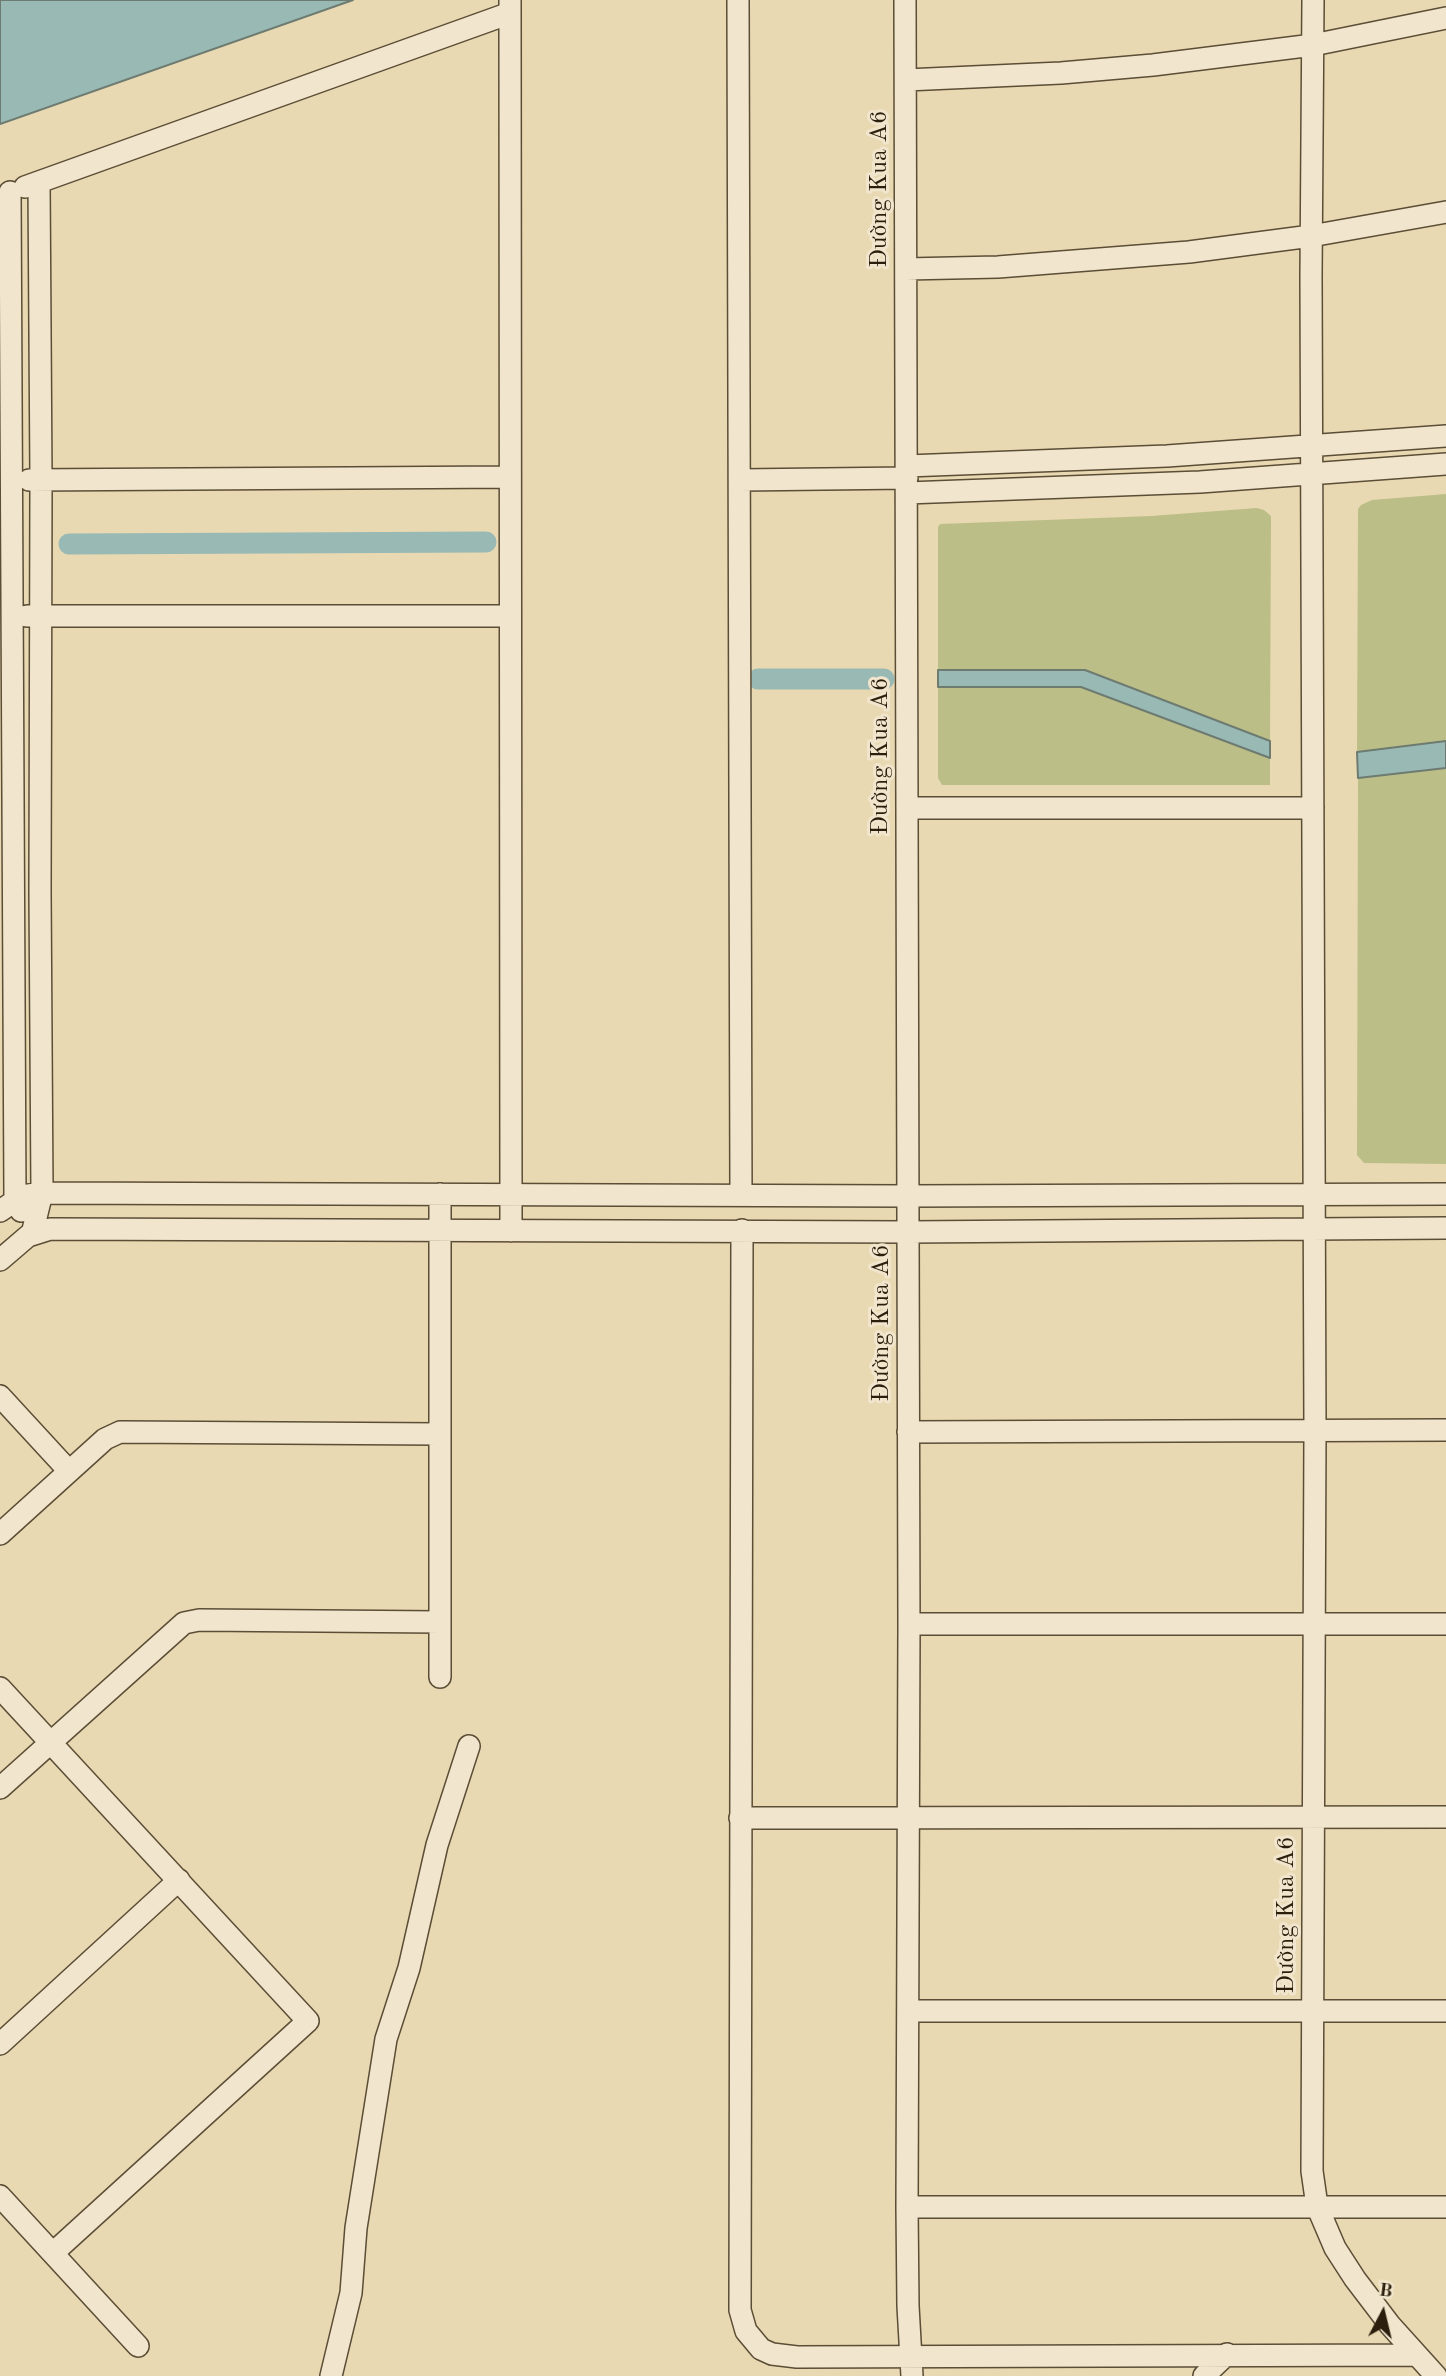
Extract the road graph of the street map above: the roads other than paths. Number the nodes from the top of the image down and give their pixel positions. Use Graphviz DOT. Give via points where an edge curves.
graph roads {
  1 [pos="738,0"];
  2 [pos="905,0"];
  3 [pos="1313,0"];
  4 [pos="510,6"];
  5 [pos="1446,18"];
  6 [pos="1313,45"];
  7 [pos="906,80"];
  8 [pos="39,182"];
  9 [pos="5,194"];
  10 [pos="1446,212"];
  11 [pos="1311,236"];
  12 [pos="906,269"];
  13 [pos="1446,436"];
  14 [pos="1312,447"];
  15 [pos="1446,464"];
  16 [pos="1312,475"];
  17 [pos="510,477"];
  18 [pos="907,479"];
  19 [pos="6,480"];
  20 [pos="41,480"];
  21 [pos="741,480"];
  22 [pos="6,616"];
  23 [pos="40,616"];
  24 [pos="510,616"];
  25 [pos="907,808"];
  26 [pos="1313,808"];
  27 [pos="6,932"];
  28 [pos="42,1193"];
  29 [pos="440,1194"];
  30 [pos="511,1194"];
  31 [pos="1446,1194"];
  32 [pos="741,1195"];
  33 [pos="1314,1195"];
  34 [pos="908,1196"];
  35 [pos="8,1206"];
  36 [pos="1314,1228"];
  37 [pos="1446,1228"];
  38 [pos="440,1230"];
  39 [pos="742,1230"];
  40 [pos="511,1231"];
  41 [pos="908,1232"];
  42 [pos="32,1234"];
  43 [pos="0,1260"];
  44 [pos="0,1396"];
  45 [pos="1446,1430"];
  46 [pos="1315,1431"];
  47 [pos="908,1432"];
  48 [pos="440,1434"];
  49 [pos="69,1471"];
  50 [pos="0,1534"];
  51 [pos="440,1622"];
  52 [pos="1314,1624"];
  53 [pos="1446,1624"];
  54 [pos="909,1625"];
  55 [pos="440,1677"];
  56 [pos="0,1688"];
  57 [pos="49,1742"];
  58 [pos="469,1746"];
  59 [pos="0,1788"];
  60 [pos="1313,1817"];
  61 [pos="1446,1817"];
  62 [pos="740,1818"];
  63 [pos="908,1818"];
  64 [pos="179,1880"];
  65 [pos="908,2011"];
  66 [pos="1313,2011"];
  67 [pos="1446,2011"];
  68 [pos="0,2044"];
  69 [pos="0,2196"];
  70 [pos="1317,2206"];
  71 [pos="907,2207"];
  72 [pos="1446,2207"];
  73 [pos="53,2253"];
  74 [pos="138,2346"];
  75 [pos="1227,2354"];
  76 [pos="1417,2355"];
  77 [pos="911,2366"];
  78 [pos="331,2376"];
  79 [pos="1204,2376"];
  80 [pos="1436,2376"];
  1 -- 21 [label="street"];
  2 -- 7 [label="street, Đường Kua A6"];
  3 -- 6 [label="street, Đường Kua A6"];
  4 -- 8 [label="street"];
  4 -- 17 [label="street"];
  5 -- 6 [label="street"];
  6 -- 7 [label="street" via="1087,71"];
  6 -- 11 [label="street, Đường Kua A6"];
  7 -- 12 [label="street, Đường Kua A6"];
  8 -- 9 [label="street"];
  8 -- 20 [label="street"];
  9 -- 19 [label="street"];
  10 -- 11 [label="street"];
  11 -- 12 [label="street" via="1103,260"];
  11 -- 14 [label="street, Đường Kua A6"];
  12 -- 18 [label="street, Đường Kua A6"];
  13 -- 14 [label="street"];
  14 -- 16 [label="street, Đường Kua A6"];
  14 -- 18 [label="street" via="1039,462"];
  15 -- 16 [label="street"];
  16 -- 18 [label="street" via="1100,487"];
  16 -- 26 [label="street, Đường Kua A6"];
  17 -- 20 [label="street"];
  17 -- 24 [label="street"];
  18 -- 21 [label="street"];
  18 -- 25 [label="street, Đường Kua A6"];
  19 -- 20 [label="street"];
  19 -- 22 [label="street"];
  20 -- 23 [label="street"];
  21 -- 32 [label="street"];
  22 -- 23 [label="street"];
  22 -- 27 [label="street"];
  23 -- 24 [label="street"];
  23 -- 28 [label="street"];
  24 -- 30 [label="street"];
  25 -- 26 [label="street"];
  25 -- 34 [label="street, Đường Kua A6"];
  26 -- 33 [label="street, Đường Kua A6"];
  27 -- 35 [label="street"];
  28 -- 29 [label="street"];
  28 -- 35 [label="street" via="29,1194"];
  28 -- 42 [label="street"];
  29 -- 30 [label="street"];
  29 -- 38 [label="street"];
  30 -- 32 [label="street"];
  30 -- 40 [label="street"];
  31 -- 33 [label="street"];
  32 -- 34 [label="street"];
  33 -- 34 [label="street"];
  33 -- 36 [label="street, Đường Kua A6"];
  34 -- 41 [label="street, Đường Kua A6"];
  35 -- 42 [label="street"];
  36 -- 37 [label="street"];
  36 -- 41 [label="street"];
  36 -- 46 [label="street, Đường Kua A6"];
  38 -- 40 [label="street"];
  38 -- 42 [label="street" via="50,1229"];
  38 -- 48 [label="street"];
  39 -- 40 [label="street"];
  39 -- 41 [label="street"];
  39 -- 62 [label="street"];
  41 -- 47 [label="street, Đường Kua A6"];
  42 -- 43 [label="street"];
  44 -- 49 [label="street"];
  45 -- 46 [label="street, Đường Kua A6"];
  46 -- 47 [label="street, Đường Kua A6"];
  46 -- 52 [label="street, Đường Kua A6"];
  47 -- 54 [label="street, Đường Kua A6"];
  48 -- 49 [label="street" via="127,1431 105,1439"];
  48 -- 51 [label="street"];
  49 -- 50 [label="street"];
  51 -- 55 [label="street"];
  51 -- 57 [label="street" via="191,1620 178,1626"];
  52 -- 53 [label="street"];
  52 -- 54 [label="street"];
  52 -- 60 [label="street, Đường Kua A6"];
  54 -- 63 [label="street, Đường Kua A6"];
  56 -- 57 [label="street"];
  57 -- 59 [label="street"];
  57 -- 64 [label="street"];
  58 -- 78 [label="street" via="437,1845 409,1968 386,2039 356,2228 351,2293"];
  60 -- 61 [label="street"];
  60 -- 63 [label="street"];
  60 -- 66 [label="street, Đường Kua A6"];
  62 -- 63 [label="street"];
  62 -- 77 [label="street" via="742,2321 752,2341 772,2354"];
  63 -- 65 [label="street, Đường Kua A6"];
  64 -- 68 [label="street"];
  64 -- 73 [label="street" via="309,2021"];
  65 -- 66 [label="street"];
  65 -- 71 [label="street, Đường Kua A6"];
  66 -- 67 [label="street"];
  66 -- 70 [label="street, Đường Kua A6" via="1312,2171"];
  69 -- 73 [label="street"];
  70 -- 71 [label="street"];
  70 -- 72 [label="street"];
  70 -- 76 [label="street, Đường Kua A6" via="1343,2262"];
  71 -- 77 [label="street, Đường Kua A6"];
  73 -- 74 [label="street"];
  75 -- 76 [label="street"];
  75 -- 77 [label="street"];
  75 -- 79 [label="street"];
  76 -- 80 [label="street, Đường Kua A6"];
}
